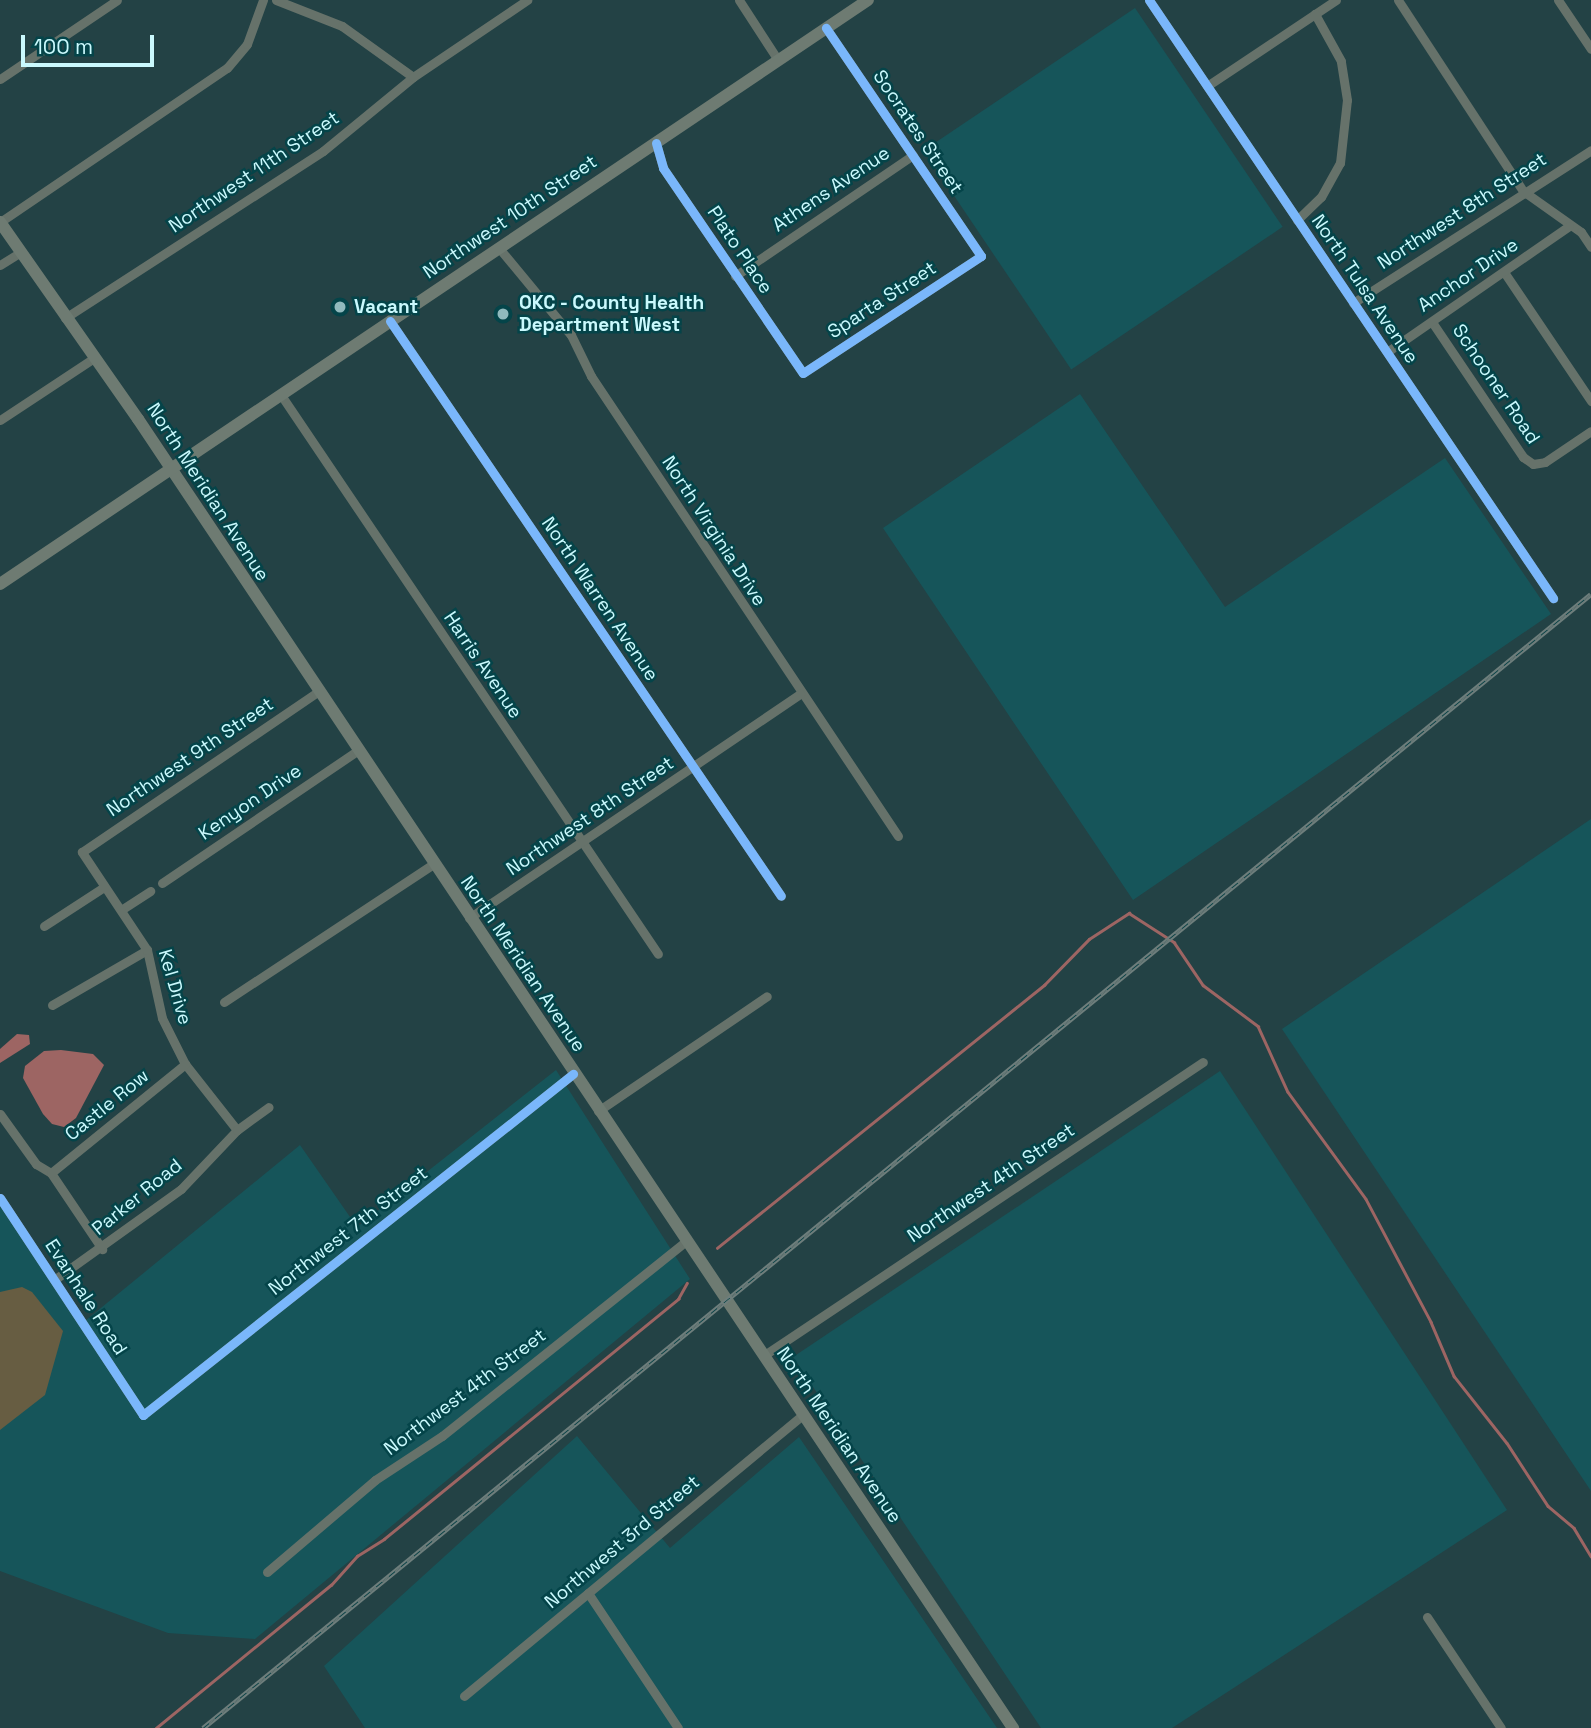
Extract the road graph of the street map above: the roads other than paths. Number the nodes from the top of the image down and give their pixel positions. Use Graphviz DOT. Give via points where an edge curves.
graph roads {
  1 [pos="117,0"];
  2 [pos="263,0"];
  3 [pos="276,0"];
  4 [pos="739,0"];
  5 [pos="868,0"];
  6 [pos="1149,0"];
  7 [pos="1336,0"];
  8 [pos="1398,0"];
  9 [pos="1558,0"];
  10 [pos="525,1"];
  11 [pos="1315,14"];
  12 [pos="826,28"];
  13 [pos="1591,49"];
  14 [pos="778,60"];
  15 [pos="414,77"];
  16 [pos="0,79"];
  17 [pos="1207,86"];
  18 [pos="656,143"];
  19 [pos="1591,150"];
  20 [pos="913,155"];
  21 [pos="1523,191"];
  22 [pos="1297,219"];
  23 [pos="0,222"];
  24 [pos="1569,226"];
  25 [pos="1591,247"];
  26 [pos="499,248"];
  27 [pos="21,252"];
  28 [pos="981,256"];
  29 [pos="0,265"];
  30 [pos="1504,272"];
  31 [pos="735,276"];
  32 [pos="1353,303"];
  33 [pos="65,318"];
  34 [pos="390,321"];
  35 [pos="1432,321"];
  36 [pos="1387,352"];
  37 [pos="94,358"];
  38 [pos="803,373"];
  39 [pos="281,395"];
  40 [pos="1591,401"];
  41 [pos="0,420"];
  42 [pos="1591,431"];
  43 [pos="171,470"];
  44 [pos="0,583"];
  45 [pos="1553,597"];
  46 [pos="317,692"];
  47 [pos="800,694"];
  48 [pos="357,751"];
  49 [pos="694,768"];
  50 [pos="898,836"];
  51 [pos="582,843"];
  52 [pos="82,852"];
  53 [pos="433,864"];
  54 [pos="162,883"];
  55 [pos="104,887"];
  56 [pos="150,891"];
  57 [pos="781,896"];
  58 [pos="121,910"];
  59 [pos="468,918"];
  60 [pos="44,926"];
  61 [pos="147,950"];
  62 [pos="658,954"];
  63 [pos="767,996"];
  64 [pos="224,1002"];
  65 [pos="52,1005"];
  66 [pos="1203,1062"];
  67 [pos="185,1064"];
  68 [pos="573,1074"];
  69 [pos="269,1107"];
  70 [pos="598,1111"];
  71 [pos="0,1114"];
  72 [pos="237,1130"];
  73 [pos="51,1173"];
  74 [pos="0,1198"];
  75 [pos="686,1241"];
  76 [pos="102,1249"];
  77 [pos="54,1280"];
  78 [pos="763,1356"];
  79 [pos="143,1415"];
  80 [pos="803,1415"];
  81 [pos="267,1573"];
  82 [pos="588,1593"];
  83 [pos="1427,1617"];
  84 [pos="464,1696"];
  85 [pos="678,1728"];
  86 [pos="1013,1728"];
  87 [pos="1501,1728"];
  1 -- 16 [label="street"];
  2 -- 23 [label="street" via="247,44 227,68"];
  3 -- 15 [label="street" via="342,26"];
  4 -- 14 [label="street"];
  5 -- 12 [label="main road, Northwest 10th Street"];
  6 -- 17 [label="street, North Tulsa Avenue"];
  7 -- 11 [label="street"];
  8 -- 21 [label="street"];
  9 -- 13 [label="street"];
  10 -- 15 [label="street, Northwest 11th Street"];
  11 -- 17 [label="street"];
  11 -- 22 [label="street" via="1341,61 1347,100 1340,163 1321,197"];
  12 -- 14 [label="main road, Northwest 10th Street"];
  12 -- 20 [label="street, Socrates Street"];
  14 -- 18 [label="main road, Northwest 10th Street"];
  15 -- 33 [label="street, Northwest 11th Street" via="323,151"];
  17 -- 22 [label="street, North Tulsa Avenue"];
  18 -- 26 [label="main road, Northwest 10th Street"];
  18 -- 31 [label="street, Plato Place" via="663,168"];
  19 -- 21 [label="street, Northwest 8th Street"];
  20 -- 28 [label="street, Socrates Street"];
  20 -- 31 [label="street, Athens Avenue"];
  21 -- 24 [label="street"];
  21 -- 32 [label="street, Northwest 8th Street"];
  22 -- 32 [label="street, North Tulsa Avenue"];
  23 -- 27 [label="main road, North Meridian Avenue"];
  24 -- 25 [label="street" via="1581,232"];
  24 -- 30 [label="street, Anchor Drive"];
  26 -- 34 [label="main road, Northwest 10th Street"];
  26 -- 47 [label="street, North Virginia Drive" via="570,335 592,376"];
  27 -- 29 [label="street"];
  27 -- 33 [label="main road, North Meridian Avenue"];
  28 -- 38 [label="street, Sparta Street"];
  30 -- 35 [label="street, Anchor Drive"];
  30 -- 40 [label="street"];
  31 -- 38 [label="street, Plato Place"];
  32 -- 36 [label="street, North Tulsa Avenue"];
  33 -- 37 [label="main road, North Meridian Avenue"];
  34 -- 39 [label="main road, Northwest 10th Street"];
  34 -- 49 [label="street, North Warren Avenue"];
  35 -- 36 [label="street, Anchor Drive"];
  35 -- 42 [label="street, Schooner Road" via="1523,457 1533,464 1545,463"];
  36 -- 45 [label="street, North Tulsa Avenue"];
  37 -- 41 [label="street"];
  37 -- 43 [label="main road, North Meridian Avenue"];
  39 -- 43 [label="main road, Northwest 10th Street"];
  39 -- 51 [label="street, Harris Avenue"];
  43 -- 44 [label="main road, Northwest 10th Street"];
  43 -- 46 [label="main road, North Meridian Avenue"];
  46 -- 48 [label="main road, North Meridian Avenue"];
  46 -- 52 [label="street, Northwest 9th Street"];
  47 -- 49 [label="street, Northwest 8th Street"];
  47 -- 50 [label="street, North Virginia Drive"];
  48 -- 53 [label="main road, North Meridian Avenue"];
  48 -- 54 [label="street, Kenyon Drive"];
  49 -- 51 [label="street, Northwest 8th Street"];
  49 -- 57 [label="street, North Warren Avenue"];
  51 -- 59 [label="street, Northwest 8th Street"];
  51 -- 62 [label="street, Harris Avenue"];
  52 -- 55 [label="street, Kel Drive"];
  53 -- 59 [label="main road, North Meridian Avenue"];
  53 -- 64 [label="street"];
  55 -- 58 [label="street, Kel Drive"];
  55 -- 60 [label="street"];
  56 -- 58 [label="street"];
  58 -- 61 [label="street, Kel Drive"];
  59 -- 68 [label="main road, North Meridian Avenue"];
  61 -- 65 [label="street"];
  61 -- 67 [label="street, Kel Drive" via="162,1018"];
  63 -- 70 [label="street"];
  66 -- 78 [label="street, Northwest 4th Street"];
  67 -- 72 [label="street, Kel Drive"];
  67 -- 73 [label="street, Castle Row"];
  68 -- 70 [label="main road, North Meridian Avenue"];
  68 -- 79 [label="street, Northwest 7th Street"];
  69 -- 72 [label="street, Parker Road"];
  70 -- 75 [label="main road, North Meridian Avenue"];
  71 -- 73 [label="street" via="36,1164"];
  72 -- 76 [label="street, Parker Road" via="181,1189"];
  73 -- 76 [label="street"];
  74 -- 77 [label="street, Evanhale Road"];
  75 -- 78 [label="main road, North Meridian Avenue"];
  75 -- 81 [label="street, Northwest 4th Street" via="442,1436 375,1480"];
  76 -- 77 [label="street, Parker Road"];
  77 -- 79 [label="street, Evanhale Road"];
  78 -- 80 [label="main road, North Meridian Avenue"];
  80 -- 82 [label="street, Northwest 3rd Street"];
  80 -- 86 [label="main road, North Meridian Avenue"];
  82 -- 84 [label="street, Northwest 3rd Street"];
  82 -- 85 [label="street"];
  83 -- 87 [label="street"];
}
